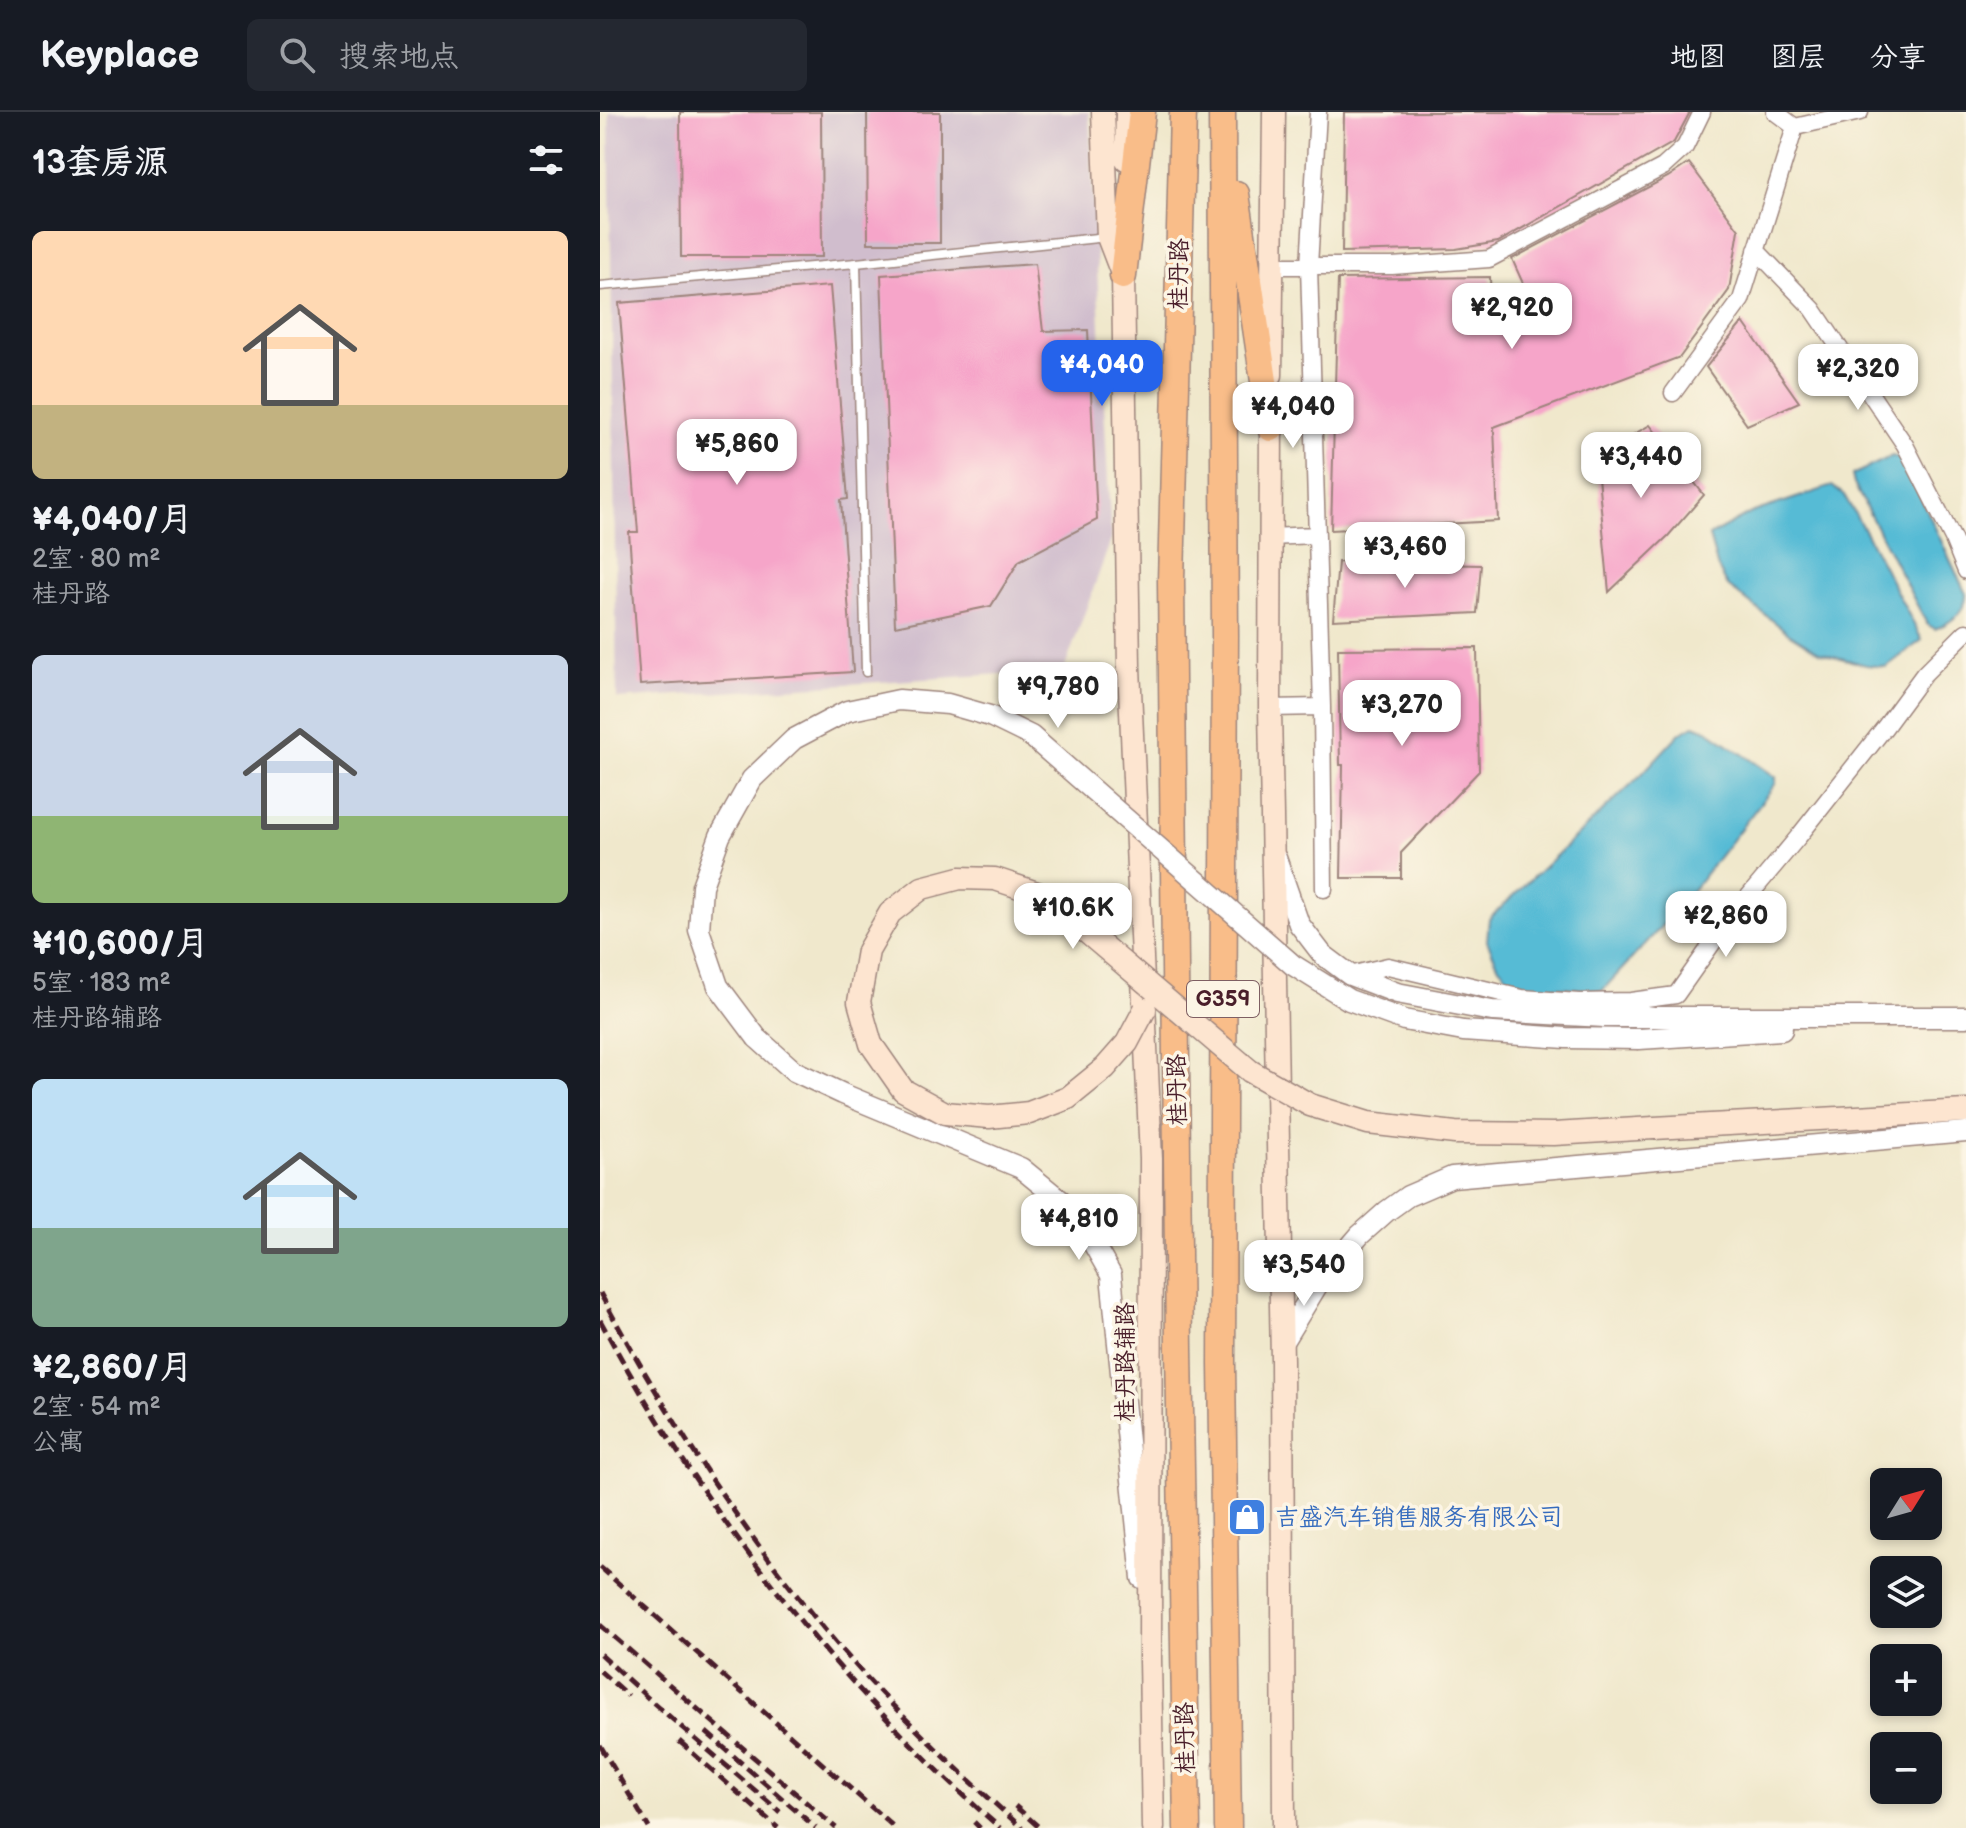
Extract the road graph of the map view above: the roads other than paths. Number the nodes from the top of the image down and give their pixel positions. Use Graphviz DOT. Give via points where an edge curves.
graph roads {
  1 [pos="1103,112"];
  2 [pos="1127,112"];
  3 [pos="1142,112"];
  4 [pos="1183,112"];
  5 [pos="1223,112"];
  6 [pos="1274,112"];
  7 [pos="1318,112"];
  8 [pos="1702,112"];
  9 [pos="1775,112"];
  10 [pos="1860,112"];
  11 [pos="1795,127"];
  12 [pos="1108,237"];
  13 [pos="1756,250"];
  14 [pos="856,263"];
  15 [pos="1273,266"];
  16 [pos="1309,266"];
  17 [pos="1123,276"];
  18 [pos="600,286"];
  19 [pos="1673,393"];
  20 [pos="1271,428"];
  21 [pos="1316,535"];
  22 [pos="1269,537"];
  23 [pos="1966,571"];
  24 [pos="1966,632"];
  25 [pos="866,672"];
  26 [pos="1322,707"];
  27 [pos="1270,708"];
  28 [pos="1272,846"];
  29 [pos="1324,889"];
  30 [pos="1350,975"];
  31 [pos="1145,1009"];
  32 [pos="1966,1017"];
  33 [pos="1966,1111"];
  34 [pos="1966,1132"];
  35 [pos="1282,1343"];
  36 [pos="1150,1660"];
  37 [pos="1153,1828"];
  38 [pos="1187,1828"];
  39 [pos="1228,1828"];
  40 [pos="1284,1828"];
  1 -- 12 [label="main road"];
  2 -- 17 [label="main road, 桂丹路辅路"];
  3 -- 17 [label="highway"];
  4 -- 38 [label="highway, 桂丹路 / G359" via="1171,581"];
  5 -- 20 [label="highway"];
  5 -- 39 [label="highway, 桂丹路 / G359" via="1222,1364"];
  6 -- 15 [label="main road"];
  7 -- 16 [label="street"];
  8 -- 16 [label="street" via="1685,147 1663,167 1489,259"];
  9 -- 11 [label="street"];
  10 -- 11 [label="street"];
  11 -- 13 [label="street"];
  12 -- 14 [label="lane"];
  12 -- 17 [label="main road"];
  13 -- 19 [label="street" via="1741,300"];
  13 -- 23 [label="street" via="1813,309 1905,445"];
  14 -- 18 [label="lane"];
  14 -- 25 [label="lane"];
  15 -- 16 [label="street"];
  15 -- 20 [label="main road"];
  16 -- 21 [label="street"];
  17 -- 31 [label="main road, 桂丹路辅路" via="1131,704"];
  20 -- 22 [label="main road"];
  21 -- 22 [label="street"];
  21 -- 26 [label="street"];
  22 -- 27 [label="main road"];
  24 -- 30 [label="street" via="1924,674 1728,921 1676,995 1564,1001 1522,998 1388,966"];
  26 -- 27 [label="street"];
  26 -- 29 [label="street"];
  27 -- 28 [label="main road"];
  28 -- 30 [label="street" via="1299,924 1322,954"];
  28 -- 35 [label="main road"];
  30 -- 32 [label="street" via="1397,993 1492,1011 1604,1017"];
  31 -- 33 [label="main road, bridge" via="1127,1043 1068,1098 1029,1113 989,1117 945,1113 903,1090 871,1044 859,1002 868,951 890,913 922,888 960,878 995,879 1043,895 1250,1071 1310,1105 1368,1123 1455,1133 1554,1134"];
  31 -- 36 [label="main road, 桂丹路辅路" via="1151,1159"];
  32 -- 36 [label="street, bridge" via="1639,1039 1463,1031 1404,1020 1349,1000 1293,965 1031,736 990,716 948,704 899,700 847,711 794,739 752,779 720,836 702,886 699,930 718,986 757,1038 794,1071 1021,1168 1076,1213 1111,1275"];
  34 -- 35 [label="street" via="1452,1177 1408,1196 1360,1235 1318,1284"];
  35 -- 40 [label="main road"];
  36 -- 37 [label="main road, 桂丹路辅路"];
}
